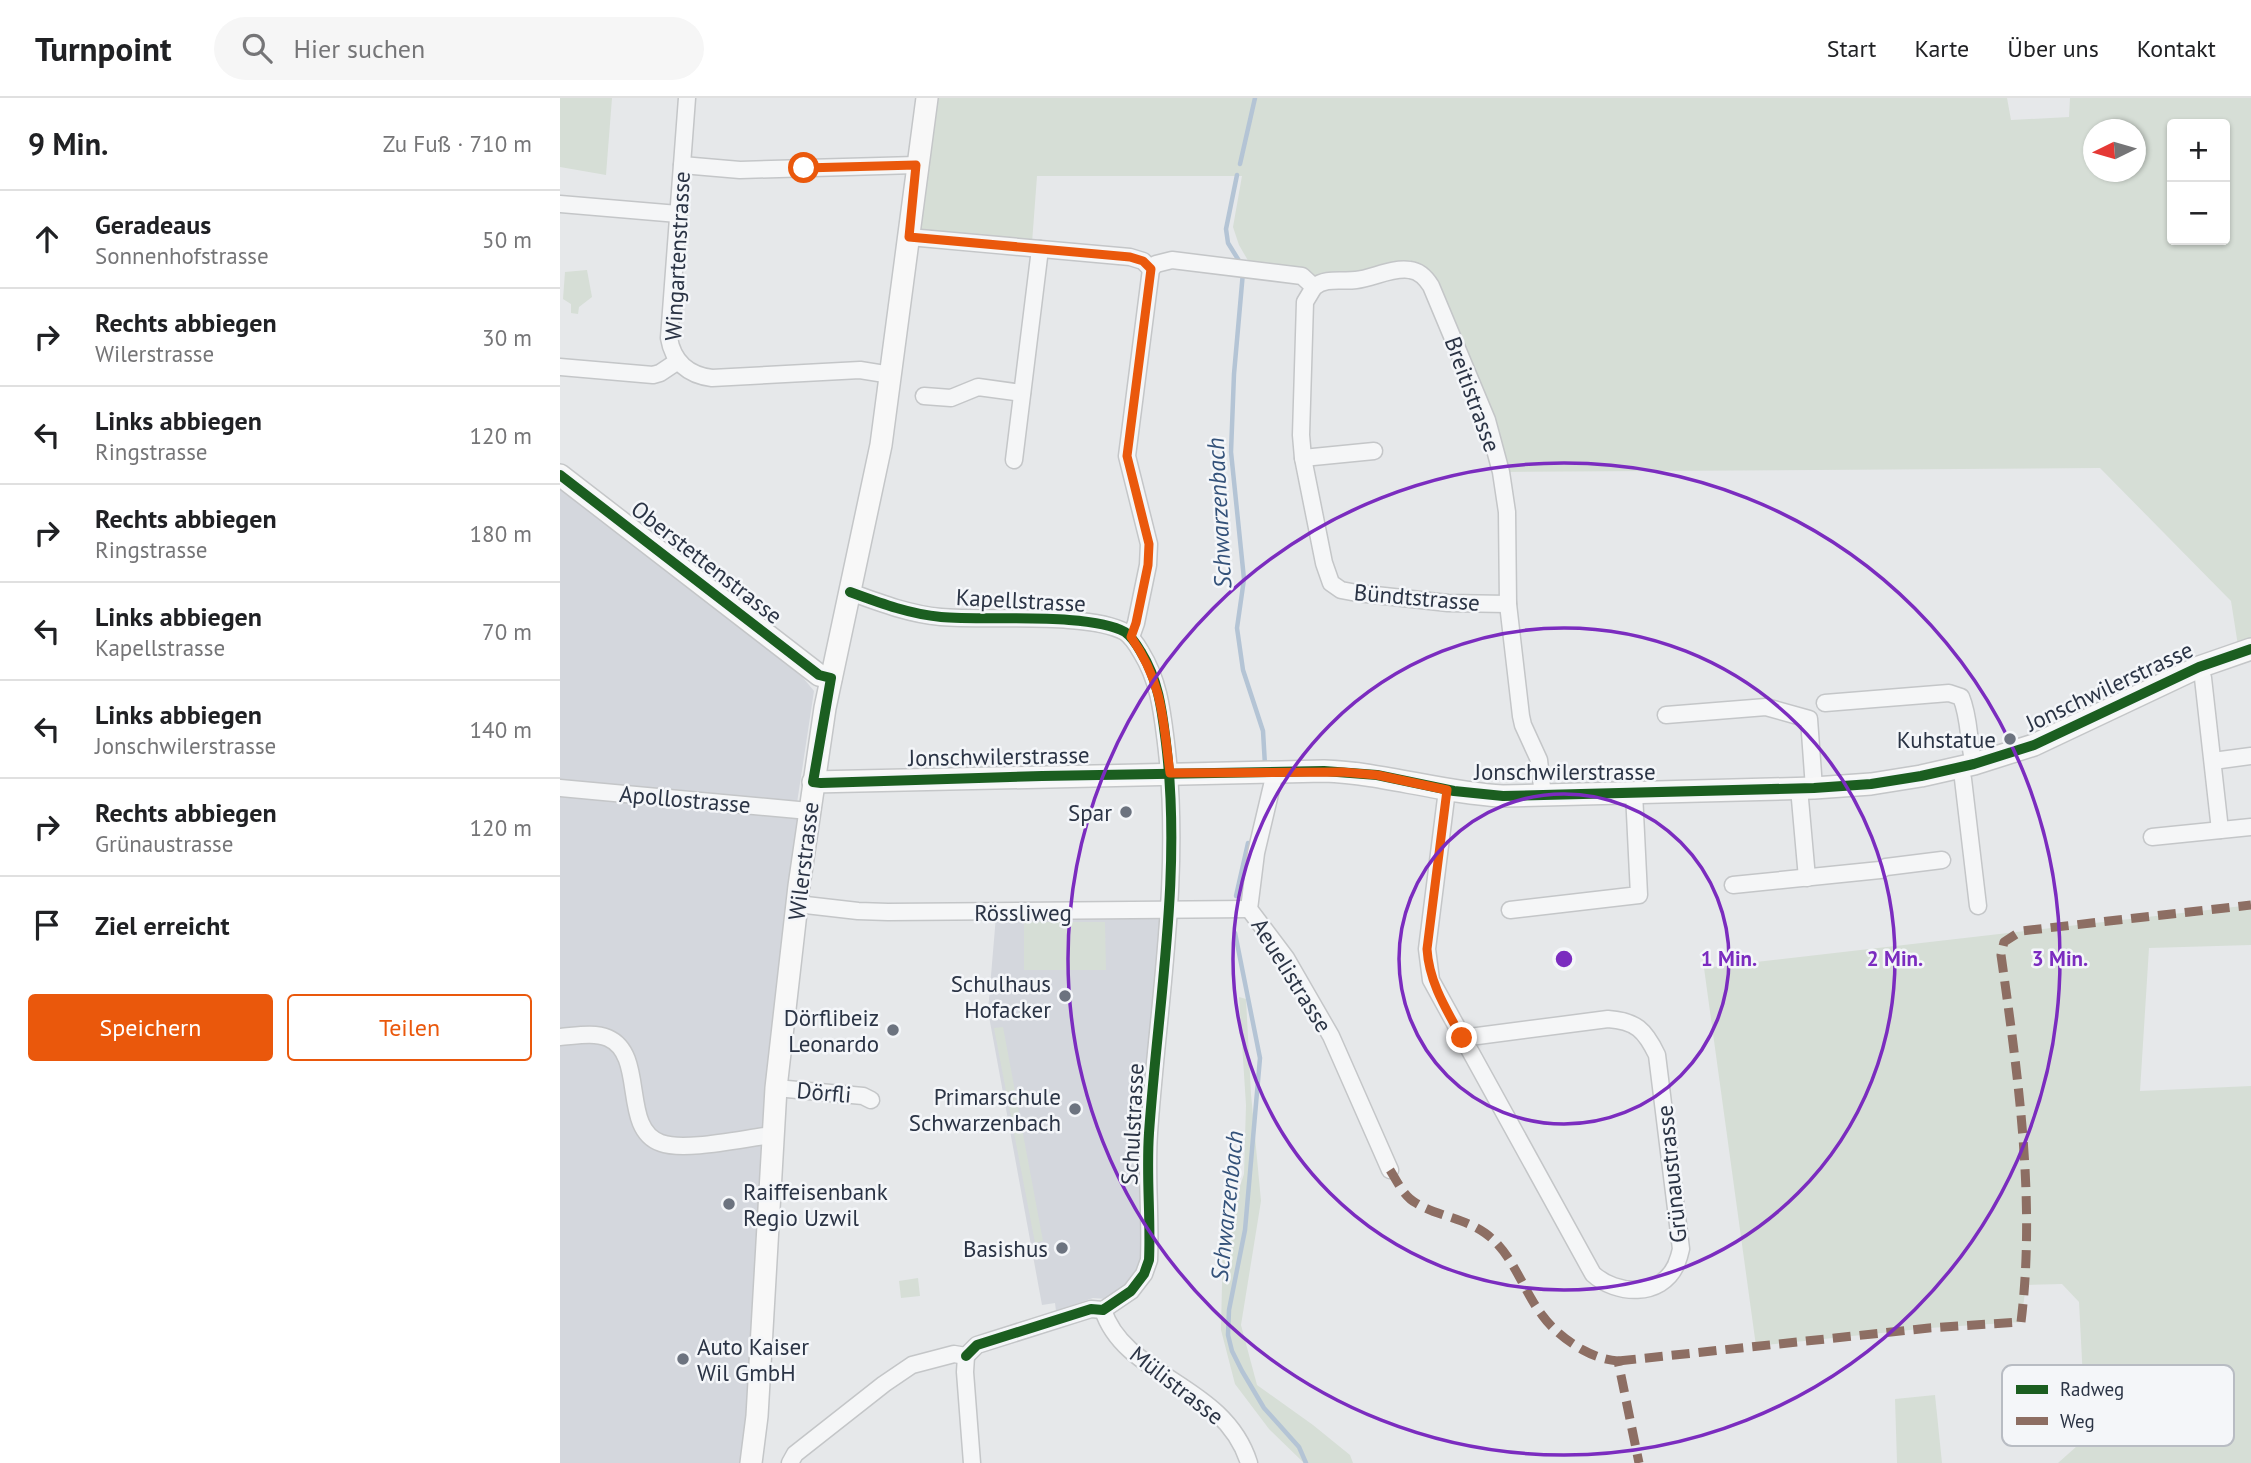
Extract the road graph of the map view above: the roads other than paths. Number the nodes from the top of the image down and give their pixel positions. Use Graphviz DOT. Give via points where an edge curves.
graph roads {
  1 [pos="687,98"];
  2 [pos="927,98"];
  3 [pos="682,165"];
  4 [pos="916,165"];
  5 [pos="560,204"];
  6 [pos="678,214"];
  7 [pos="909,237"];
  8 [pos="1040,249"];
  9 [pos="1151,269"];
  10 [pos="1314,287"];
  11 [pos="678,361"];
  12 [pos="560,367"];
  13 [pos="891,375"];
  14 [pos="1022,393"];
  15 [pos="924,396"];
  16 [pos="1374,450"];
  17 [pos="1303,458"];
  18 [pos="1014,460"];
  19 [pos="560,475"];
  20 [pos="850,592"];
  21 [pos="1508,604"];
  22 [pos="1131,637"];
  23 [pos="2251,649"];
  24 [pos="2199,667"];
  25 [pos="831,678"];
  26 [pos="1825,703"];
  27 [pos="1666,715"];
  28 [pos="2251,756"];
  29 [pos="2213,761"];
  30 [pos="1967,766"];
  31 [pos="1273,771"];
  32 [pos="1170,773"];
  33 [pos="813,782"];
  34 [pos="560,788"];
  35 [pos="1806,788"];
  36 [pos="1447,790"];
  37 [pos="1634,793"];
  38 [pos="1543,796"];
  39 [pos="809,811"];
  40 [pos="2251,827"];
  41 [pos="2220,830"];
  42 [pos="2152,837"];
  43 [pos="1942,860"];
  44 [pos="1807,878"];
  45 [pos="1733,885"];
  46 [pos="797,904"];
  47 [pos="1978,906"];
  48 [pos="1249,909"];
  49 [pos="1510,910"];
  50 [pos="1170,911"];
  51 [pos="560,1037"];
  52 [pos="1462,1038"];
  53 [pos="776,1088"];
  54 [pos="871,1100"];
  55 [pos="773,1135"];
  56 [pos="1390,1170"];
  57 [pos="1103,1310"];
  58 [pos="966,1356"];
  59 [pos="751,1463"];
  60 [pos="790,1463"];
  61 [pos="972,1463"];
  62 [pos="1249,1463"];
  1 -- 3 [label="street, Wingartenstrasse"];
  2 -- 4 [label="street, Wilerstrasse"];
  3 -- 4 [label="street" via="740,170"];
  3 -- 6 [label="street, Wingartenstrasse"];
  4 -- 7 [label="street, Wilerstrasse"];
  5 -- 6 [label="street"];
  6 -- 11 [label="street, Wingartenstrasse" via="669,338"];
  7 -- 8 [label="street"];
  7 -- 13 [label="street, Wilerstrasse"];
  8 -- 9 [label="street" via="1130,257"];
  8 -- 14 [label="street"];
  9 -- 10 [label="street" via="1172,260 1302,276"];
  9 -- 22 [label="street" via="1127,456 1149,544"];
  10 -- 17 [label="street, Bündtstrasse" via="1305,302"];
  10 -- 21 [label="street, Breitistrasse" via="1326,281 1355,281 1403,269 1420,274 1431,286 1487,420 1500,472 1507,512"];
  11 -- 12 [label="street" via="653,375"];
  11 -- 13 [label="street, Wingartenstrasse" via="689,372 712,378 860,370"];
  13 -- 20 [label="street, Wilerstrasse"];
  14 -- 15 [label="street" via="978,387 951,398"];
  14 -- 18 [label="street"];
  16 -- 17 [label="street"];
  17 -- 21 [label="street, Bündtstrasse" via="1324,563 1335,586 1357,593 1448,603"];
  19 -- 25 [label="street, Oberstettenstrasse" via="819,675"];
  20 -- 22 [label="street, Kapellstrasse" via="920,615 1065,620 1113,628"];
  20 -- 25 [label="street, Wilerstrasse"];
  21 -- 38 [label="street, Breitistrasse" via="1521,716 1539,760"];
  22 -- 32 [label="street" via="1157,687"];
  23 -- 24 [label="street, Jonschwilerstrasse"];
  24 -- 29 [label="street"];
  24 -- 30 [label="street, Jonschwilerstrasse" via="2034,745"];
  25 -- 33 [label="street, Wilerstrasse"];
  26 -- 30 [label="street" via="1949,693 1961,697 1970,748"];
  27 -- 35 [label="street" via="1766,707 1809,719"];
  28 -- 29 [label="street"];
  29 -- 41 [label="street"];
  30 -- 35 [label="street, Jonschwilerstrasse" via="1871,784"];
  30 -- 47 [label="street" via="1964,779"];
  31 -- 32 [label="street, Jonschwilerstrasse"];
  31 -- 36 [label="street, Jonschwilerstrasse" via="1377,775"];
  31 -- 48 [label="street, Aeuelistrasse"];
  32 -- 33 [label="street, Jonschwilerstrasse"];
  32 -- 50 [label="street, Schulstrasse"];
  33 -- 39 [label="street, Wilerstrasse"];
  34 -- 39 [label="street, Apollostrasse"];
  35 -- 37 [label="street, Jonschwilerstrasse"];
  35 -- 44 [label="street"];
  36 -- 38 [label="street, Jonschwilerstrasse"];
  36 -- 52 [label="street, Grünaustrasse" via="1427,949 1431,980"];
  37 -- 38 [label="street, Jonschwilerstrasse"];
  37 -- 49 [label="street" via="1640,895"];
  39 -- 46 [label="street, Wilerstrasse"];
  40 -- 41 [label="street"];
  41 -- 42 [label="street"];
  43 -- 44 [label="street"];
  44 -- 45 [label="street"];
  46 -- 50 [label="street, Rössliweg" via="879,912"];
  46 -- 53 [label="street, Wilerstrasse"];
  48 -- 50 [label="street, Rössliweg"];
  48 -- 56 [label="street, Aeuelistrasse" via="1286,957 1331,1036"];
  50 -- 57 [label="street, Schulstrasse" via="1149,1136 1149,1260 1131,1291"];
  51 -- 55 [label="street" via="600,1036 622,1049 640,1120 653,1140 685,1146"];
  52 -- 52 [label="street, Grünaustrasse" via="1593,1274 1623,1290 1645,1288 1665,1279 1681,1249 1657,1055 1649,1039 1635,1026 1608,1019"];
  53 -- 54 [label="street, Dörfli"];
  53 -- 55 [label="street, Wilerstrasse"];
  55 -- 59 [label="street, Wilerstrasse"];
  57 -- 58 [label="street, Schulstrasse" via="1091,1309 990,1341"];
  57 -- 62 [label="street, Mülistrasse" via="1108,1324 1137,1355 1225,1419"];
  58 -- 60 [label="street" via="954,1354 912,1365 795,1454"];
  58 -- 61 [label="street"];
}
